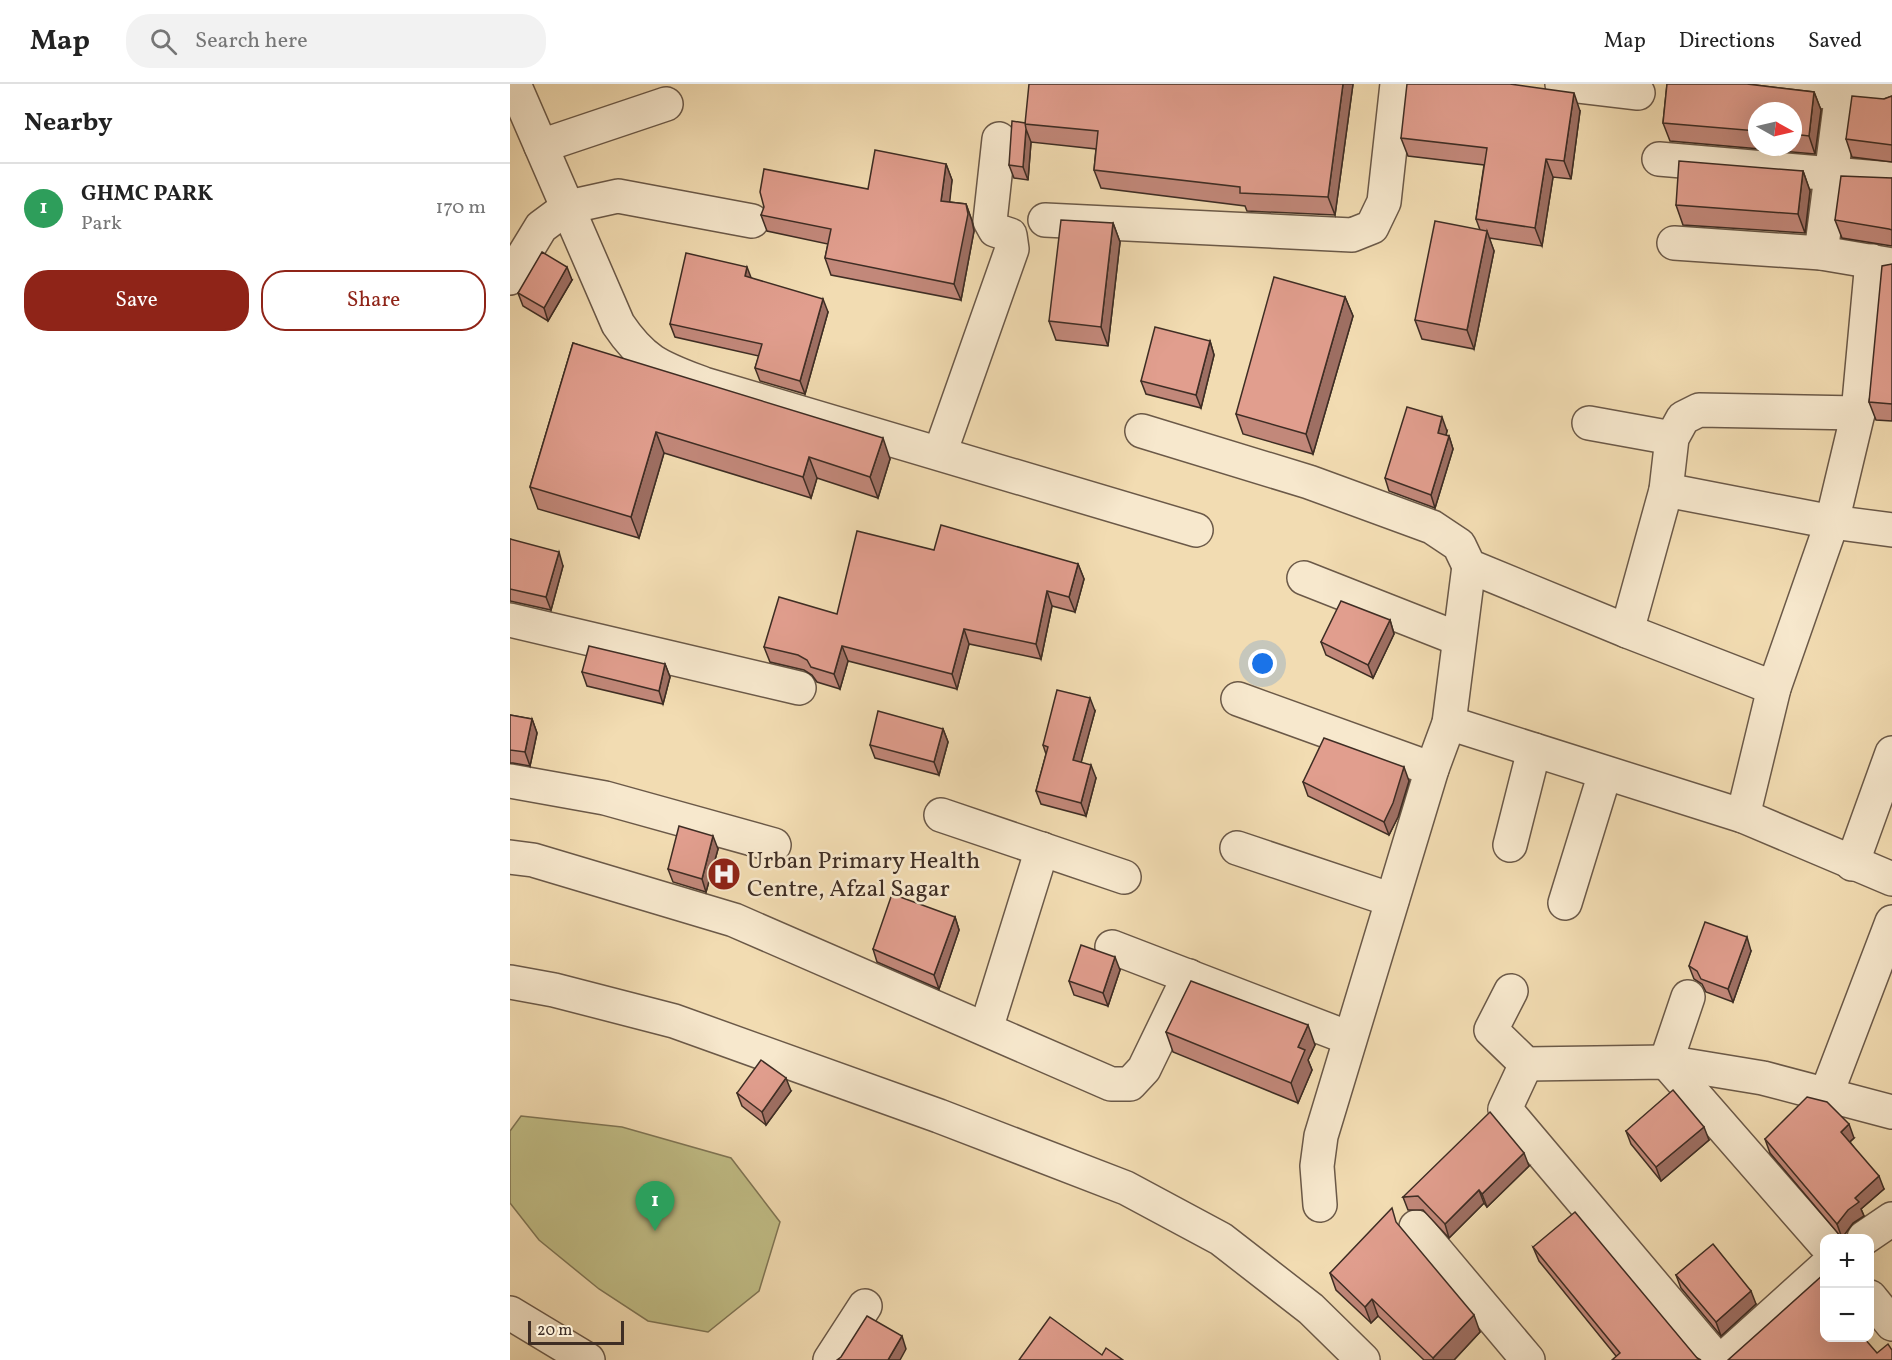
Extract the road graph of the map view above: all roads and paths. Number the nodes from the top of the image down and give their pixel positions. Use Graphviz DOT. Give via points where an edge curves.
graph roads {
  1 [pos="514,84"];
  2 [pos="1397,84"];
  3 [pos="1562,84"];
  4 [pos="1746,84"];
  5 [pos="1843,88"];
  6 [pos="1638,93"];
  7 [pos="1892,98"];
  8 [pos="666,104"];
  9 [pos="999,139"];
  10 [pos="541,146"];
  11 [pos="1659,159"];
  12 [pos="1832,174"];
  13 [pos="1892,179"];
  14 [pos="568,207"];
  15 [pos="1045,220"];
  16 [pos="752,221"];
  17 [pos="1674,243"];
  18 [pos="1821,253"];
  19 [pos="1882,263"];
  20 [pos="510,278"];
  21 [pos="1858,413"];
  22 [pos="1589,423"];
  23 [pos="1142,431"];
  24 [pos="1672,438"];
  25 [pos="940,453"];
  26 [pos="1666,490"];
  27 [pos="1832,522"];
  28 [pos="1196,530"];
  29 [pos="1892,530"];
  30 [pos="1469,566"];
  31 [pos="1304,578"];
  32 [pos="510,620"];
  33 [pos="1627,631"];
  34 [pos="1460,639"];
  35 [pos="799,688"];
  36 [pos="1774,688"];
  37 [pos="1238,699"];
  38 [pos="1449,723"];
  39 [pos="1534,750"];
  40 [pos="1892,753"];
  41 [pos="1432,769"];
  42 [pos="1605,773"];
  43 [pos="510,781"];
  44 [pos="941,814"];
  45 [pos="1743,816"];
  46 [pos="774,844"];
  47 [pos="1510,845"];
  48 [pos="1042,849"];
  49 [pos="1237,849"];
  50 [pos="510,857"];
  51 [pos="1852,864"];
  52 [pos="1124,877"];
  53 [pos="1892,879"];
  54 [pos="1392,900"];
  55 [pos="1565,903"];
  56 [pos="1892,922"];
  57 [pos="1112,947"];
  58 [pos="1189,976"];
  59 [pos="510,982"];
  60 [pos="1510,991"];
  61 [pos="1688,997"];
  62 [pos="986,1029"];
  63 [pos="1349,1038"];
  64 [pos="1517,1055"];
  65 [pos="1666,1062"];
  66 [pos="1826,1095"];
  67 [pos="1892,1112"];
  68 [pos="1320,1205"];
  69 [pos="1892,1219"];
  70 [pos="1416,1227"];
  71 [pos="1871,1234"];
  72 [pos="1820,1238"];
  73 [pos="1820,1272"];
  74 [pos="1874,1303"];
  75 [pos="865,1306"];
  76 [pos="510,1313"];
  77 [pos="1892,1324"];
  78 [pos="588,1360"];
  79 [pos="830,1360"];
  80 [pos="1363,1360"];
  81 [pos="1528,1360"];
  82 [pos="1717,1360"];
  83 [pos="1722,1360"];
  1 -- 10 [label="street"];
  2 -- 15 [label="street" via="1384,202 1372,227 1352,235"];
  3 -- 6 [label="street"];
  4 -- 5 [label="street"];
  5 -- 7 [label="street"];
  5 -- 12 [label="street"];
  8 -- 10 [label="street"];
  9 -- 25 [label="street" via="990,221 994,230 1010,235 1012,249"];
  10 -- 14 [label="street"];
  11 -- 12 [label="street"];
  12 -- 13 [label="street"];
  12 -- 18 [label="street"];
  14 -- 16 [label="street" via="618,196"];
  14 -- 20 [label="street" via="541,227"];
  14 -- 25 [label="street" via="618,324 633,346 657,366 704,384"];
  17 -- 18 [label="street"];
  18 -- 19 [label="street"];
  19 -- 21 [label="street"];
  21 -- 24 [label="street" via="1699,410 1683,418"];
  21 -- 27 [label="street"];
  22 -- 24 [label="street"];
  23 -- 30 [label="street" via="1309,482 1432,527 1459,545"];
  24 -- 26 [label="street"];
  25 -- 28 [label="street"];
  26 -- 27 [label="street"];
  26 -- 33 [label="street"];
  27 -- 29 [label="street"];
  27 -- 36 [label="street"];
  30 -- 33 [label="street"];
  30 -- 34 [label="street"];
  31 -- 34 [label="street"];
  32 -- 35 [label="street"];
  33 -- 36 [label="street"];
  34 -- 38 [label="street"];
  36 -- 45 [label="street"];
  37 -- 41 [label="street"];
  38 -- 39 [label="street"];
  38 -- 41 [label="street"];
  39 -- 42 [label="street"];
  39 -- 47 [label="street"];
  40 -- 51 [label="street"];
  41 -- 54 [label="street"];
  42 -- 45 [label="street"];
  42 -- 55 [label="street"];
  43 -- 46 [label="street" via="605,798"];
  44 -- 48 [label="street"];
  45 -- 51 [label="street"];
  48 -- 52 [label="street"];
  48 -- 62 [label="street"];
  49 -- 54 [label="street"];
  50 -- 62 [label="street" via="533,860 734,920"];
  51 -- 53 [label="street"];
  54 -- 63 [label="street"];
  56 -- 66 [label="street"];
  57 -- 58 [label="street"];
  58 -- 62 [label="street" via="1144,1069 1130,1084 1111,1084"];
  58 -- 63 [label="street"];
  59 -- 80 [label="street" via="674,1021 1126,1188 1221,1239 1311,1309"];
  60 -- 64 [label="street" via="1491,1030"];
  61 -- 65 [label="street"];
  63 -- 68 [label="street" via="1321,1136 1317,1166"];
  64 -- 65 [label="street"];
  64 -- 82 [label="street" via="1505,1109"];
  65 -- 66 [label="street" via="1763,1078"];
  65 -- 72 [label="street"];
  66 -- 67 [label="street"];
  69 -- 71 [label="street"];
  70 -- 81 [label="street"];
  73 -- 83 [label="street"];
  74 -- 77 [label="street"];
  75 -- 79 [label="street"];
  76 -- 78 [label="street"];
}
